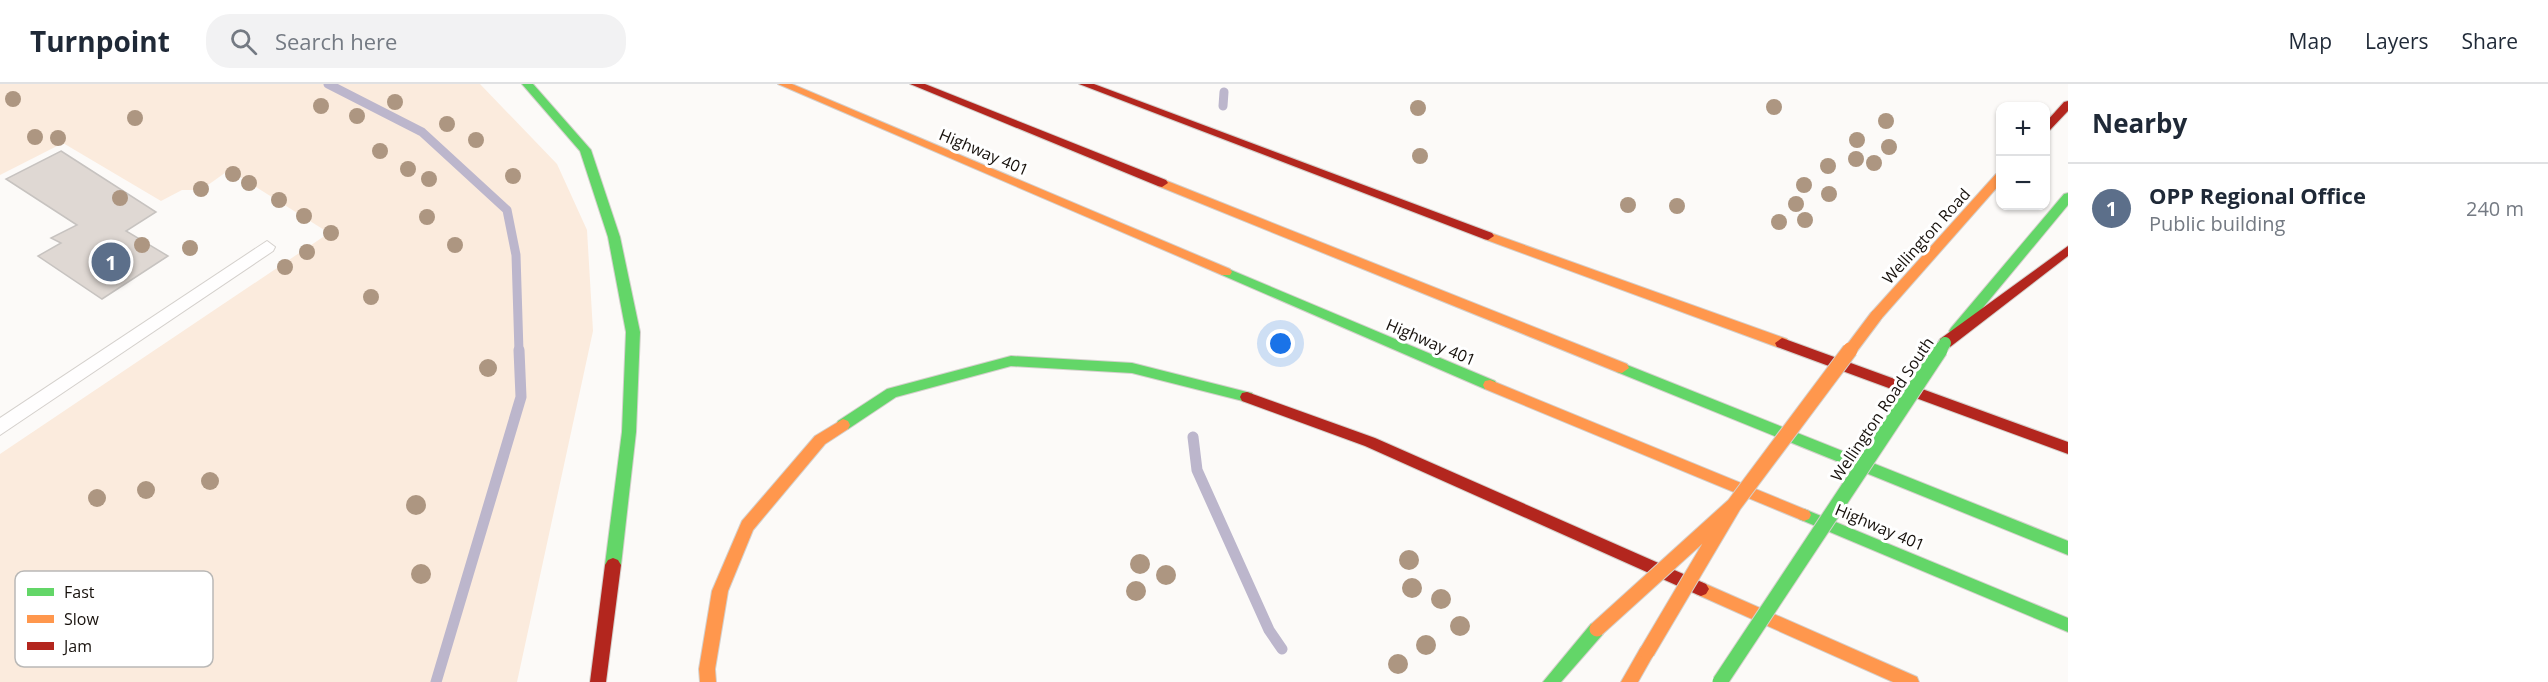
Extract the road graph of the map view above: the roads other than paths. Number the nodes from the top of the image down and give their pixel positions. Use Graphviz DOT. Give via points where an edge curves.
graph roads {
  1 [pos="527,84"];
  2 [pos="783,84"];
  3 [pos="915,84"];
  4 [pos="1084,84"];
  5 [pos="2068,104"];
  6 [pos="2050,124"];
  7 [pos="1996,183"];
  8 [pos="2068,197"];
  9 [pos="267,247"];
  10 [pos="2068,250"];
  11 [pos="1945,343"];
  12 [pos="0,428"];
  13 [pos="2068,448"];
  14 [pos="1734,505"];
  15 [pos="2068,548"];
  16 [pos="2068,625"];
  17 [pos="598,682"];
  18 [pos="708,682"];
  19 [pos="1551,682"];
  20 [pos="1629,682"];
  21 [pos="1720,682"];
  22 [pos="1911,682"];
  1 -- 17 [label="main road" via="585,150 614,237 633,332 629,432"];
  2 -- 16 [label="main road, Highway 401" via="1554,412"];
  3 -- 15 [label="main road"];
  4 -- 13 [label="main road"];
  5 -- 6 [label="main road"];
  7 -- 14 [label="main road, Wellington Road, bridge" via="1876,316"];
  8 -- 11 [label="main road, Wellington Road South"];
  9 -- 12 [label="lane"];
  10 -- 11 [label="main road"];
  11 -- 21 [label="main road, Wellington Road South, bridge"];
  14 -- 19 [label="main road, bridge" via="1597,629"];
  14 -- 20 [label="main road, bridge"];
  18 -- 22 [label="main road" via="720,591 747,526 820,440 892,393 1011,361 1132,368 1264,401 1370,442"];
}
